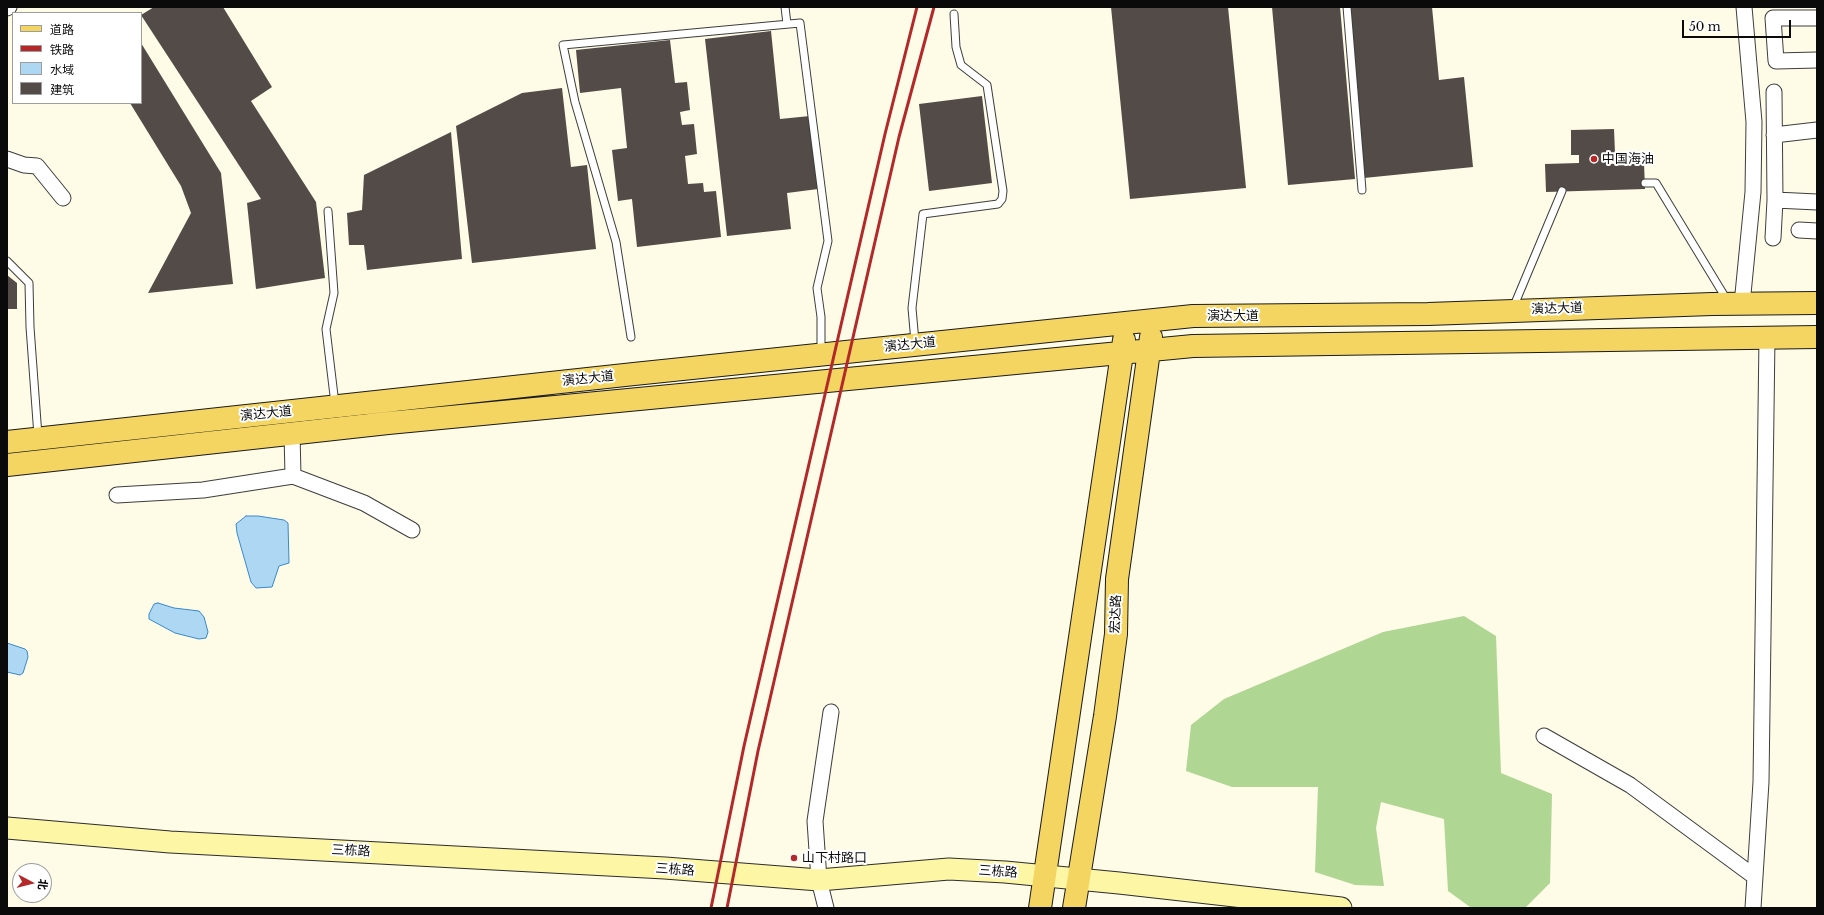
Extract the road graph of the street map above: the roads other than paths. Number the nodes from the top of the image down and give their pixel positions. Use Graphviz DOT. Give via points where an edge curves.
graph roads {
  1 [pos="786,7"];
  2 [pos="1347,7"];
  3 [pos="1744,7"];
  4 [pos="1773,12"];
  5 [pos="954,14"];
  6 [pos="1817,18"];
  7 [pos="787,24"];
  8 [pos="1817,60"];
  9 [pos="1774,92"];
  10 [pos="1817,130"];
  11 [pos="1774,135"];
  12 [pos="7,159"];
  13 [pos="1645,183"];
  14 [pos="1362,190"];
  15 [pos="1562,191"];
  16 [pos="63,198"];
  17 [pos="1775,200"];
  18 [pos="1817,202"];
  19 [pos="328,211"];
  20 [pos="1799,230"];
  21 [pos="1817,231"];
  22 [pos="1773,238"];
  23 [pos="7,261"];
  24 [pos="1817,303"];
  25 [pos="1735,304"];
  26 [pos="1512,311"];
  27 [pos="1153,320"];
  28 [pos="1126,323"];
  29 [pos="1767,337"];
  30 [pos="1817,337"];
  31 [pos="631,338"];
  32 [pos="915,344"];
  33 [pos="1149,351"];
  34 [pos="1122,353"];
  35 [pos="821,354"];
  36 [pos="335,406"];
  37 [pos="292,433"];
  38 [pos="38,438"];
  39 [pos="7,442"];
  40 [pos="7,465"];
  41 [pos="293,476"];
  42 [pos="117,495"];
  43 [pos="412,530"];
  44 [pos="831,712"];
  45 [pos="1544,736"];
  46 [pos="7,828"];
  47 [pos="1045,876"];
  48 [pos="1755,877"];
  49 [pos="1078,879"];
  50 [pos="819,880"];
  51 [pos="826,908"];
  52 [pos="1040,908"];
  53 [pos="1074,908"];
  54 [pos="1341,908"];
  55 [pos="1753,908"];
  1 -- 7 [label="lane"];
  2 -- 14 [label="lane"];
  3 -- 25 [label="street" via="1754,122 1754,185"];
  4 -- 6 [label="street"];
  4 -- 8 [label="street" via="1776,61"];
  5 -- 32 [label="lane" via="956,46 961,65 987,85 1003,191 998,204 923,214 912,308"];
  7 -- 31 [label="lane" via="563,45 575,102 616,242"];
  7 -- 35 [label="lane" via="800,23 828,241 817,288"];
  9 -- 11 [label="street"];
  10 -- 11 [label="street"];
  11 -- 17 [label="street"];
  12 -- 16 [label="street" via="37,166"];
  13 -- 25 [label="lane" via="1656,183"];
  15 -- 26 [label="lane"];
  17 -- 18 [label="street"];
  17 -- 22 [label="street"];
  19 -- 36 [label="lane" via="334,293 326,329"];
  20 -- 21 [label="street"];
  23 -- 38 [label="lane" via="28,283"];
  24 -- 25 [label="main road, 演达大道"];
  25 -- 26 [label="main road, 演达大道"];
  26 -- 27 [label="main road, 演达大道" via="1193,316"];
  27 -- 28 [label="main road, 演达大道"];
  27 -- 33 [label="main road, 宏达路"];
  28 -- 32 [label="main road, 演达大道"];
  28 -- 34 [label="main road"];
  29 -- 30 [label="main road, 演达大道"];
  29 -- 33 [label="main road, 演达大道" via="1193,346"];
  29 -- 48 [label="street" via="1761,782"];
  32 -- 35 [label="main road, 演达大道"];
  33 -- 34 [label="main road, 演达大道"];
  33 -- 49 [label="main road, 宏达路" via="1117,579 1116,634"];
  34 -- 37 [label="main road, 演达大道"];
  34 -- 47 [label="main road"];
  35 -- 36 [label="main road, 演达大道"];
  36 -- 38 [label="main road, 演达大道"];
  37 -- 40 [label="main road, 演达大道"];
  37 -- 41 [label="street"];
  38 -- 39 [label="main road, 演达大道"];
  41 -- 42 [label="street" via="203,490"];
  41 -- 43 [label="street" via="364,503"];
  44 -- 50 [label="street" via="815,822"];
  45 -- 48 [label="street" via="1630,785"];
  46 -- 50 [label="main road, 三栋路" via="170,842 665,868"];
  47 -- 49 [label="main road, 三栋路"];
  47 -- 50 [label="main road, 三栋路" via="949,869"];
  47 -- 52 [label="main road"];
  48 -- 55 [label="street"];
  49 -- 53 [label="main road, 宏达路"];
  49 -- 54 [label="main road, 三栋路"];
  50 -- 51 [label="street"];
}
